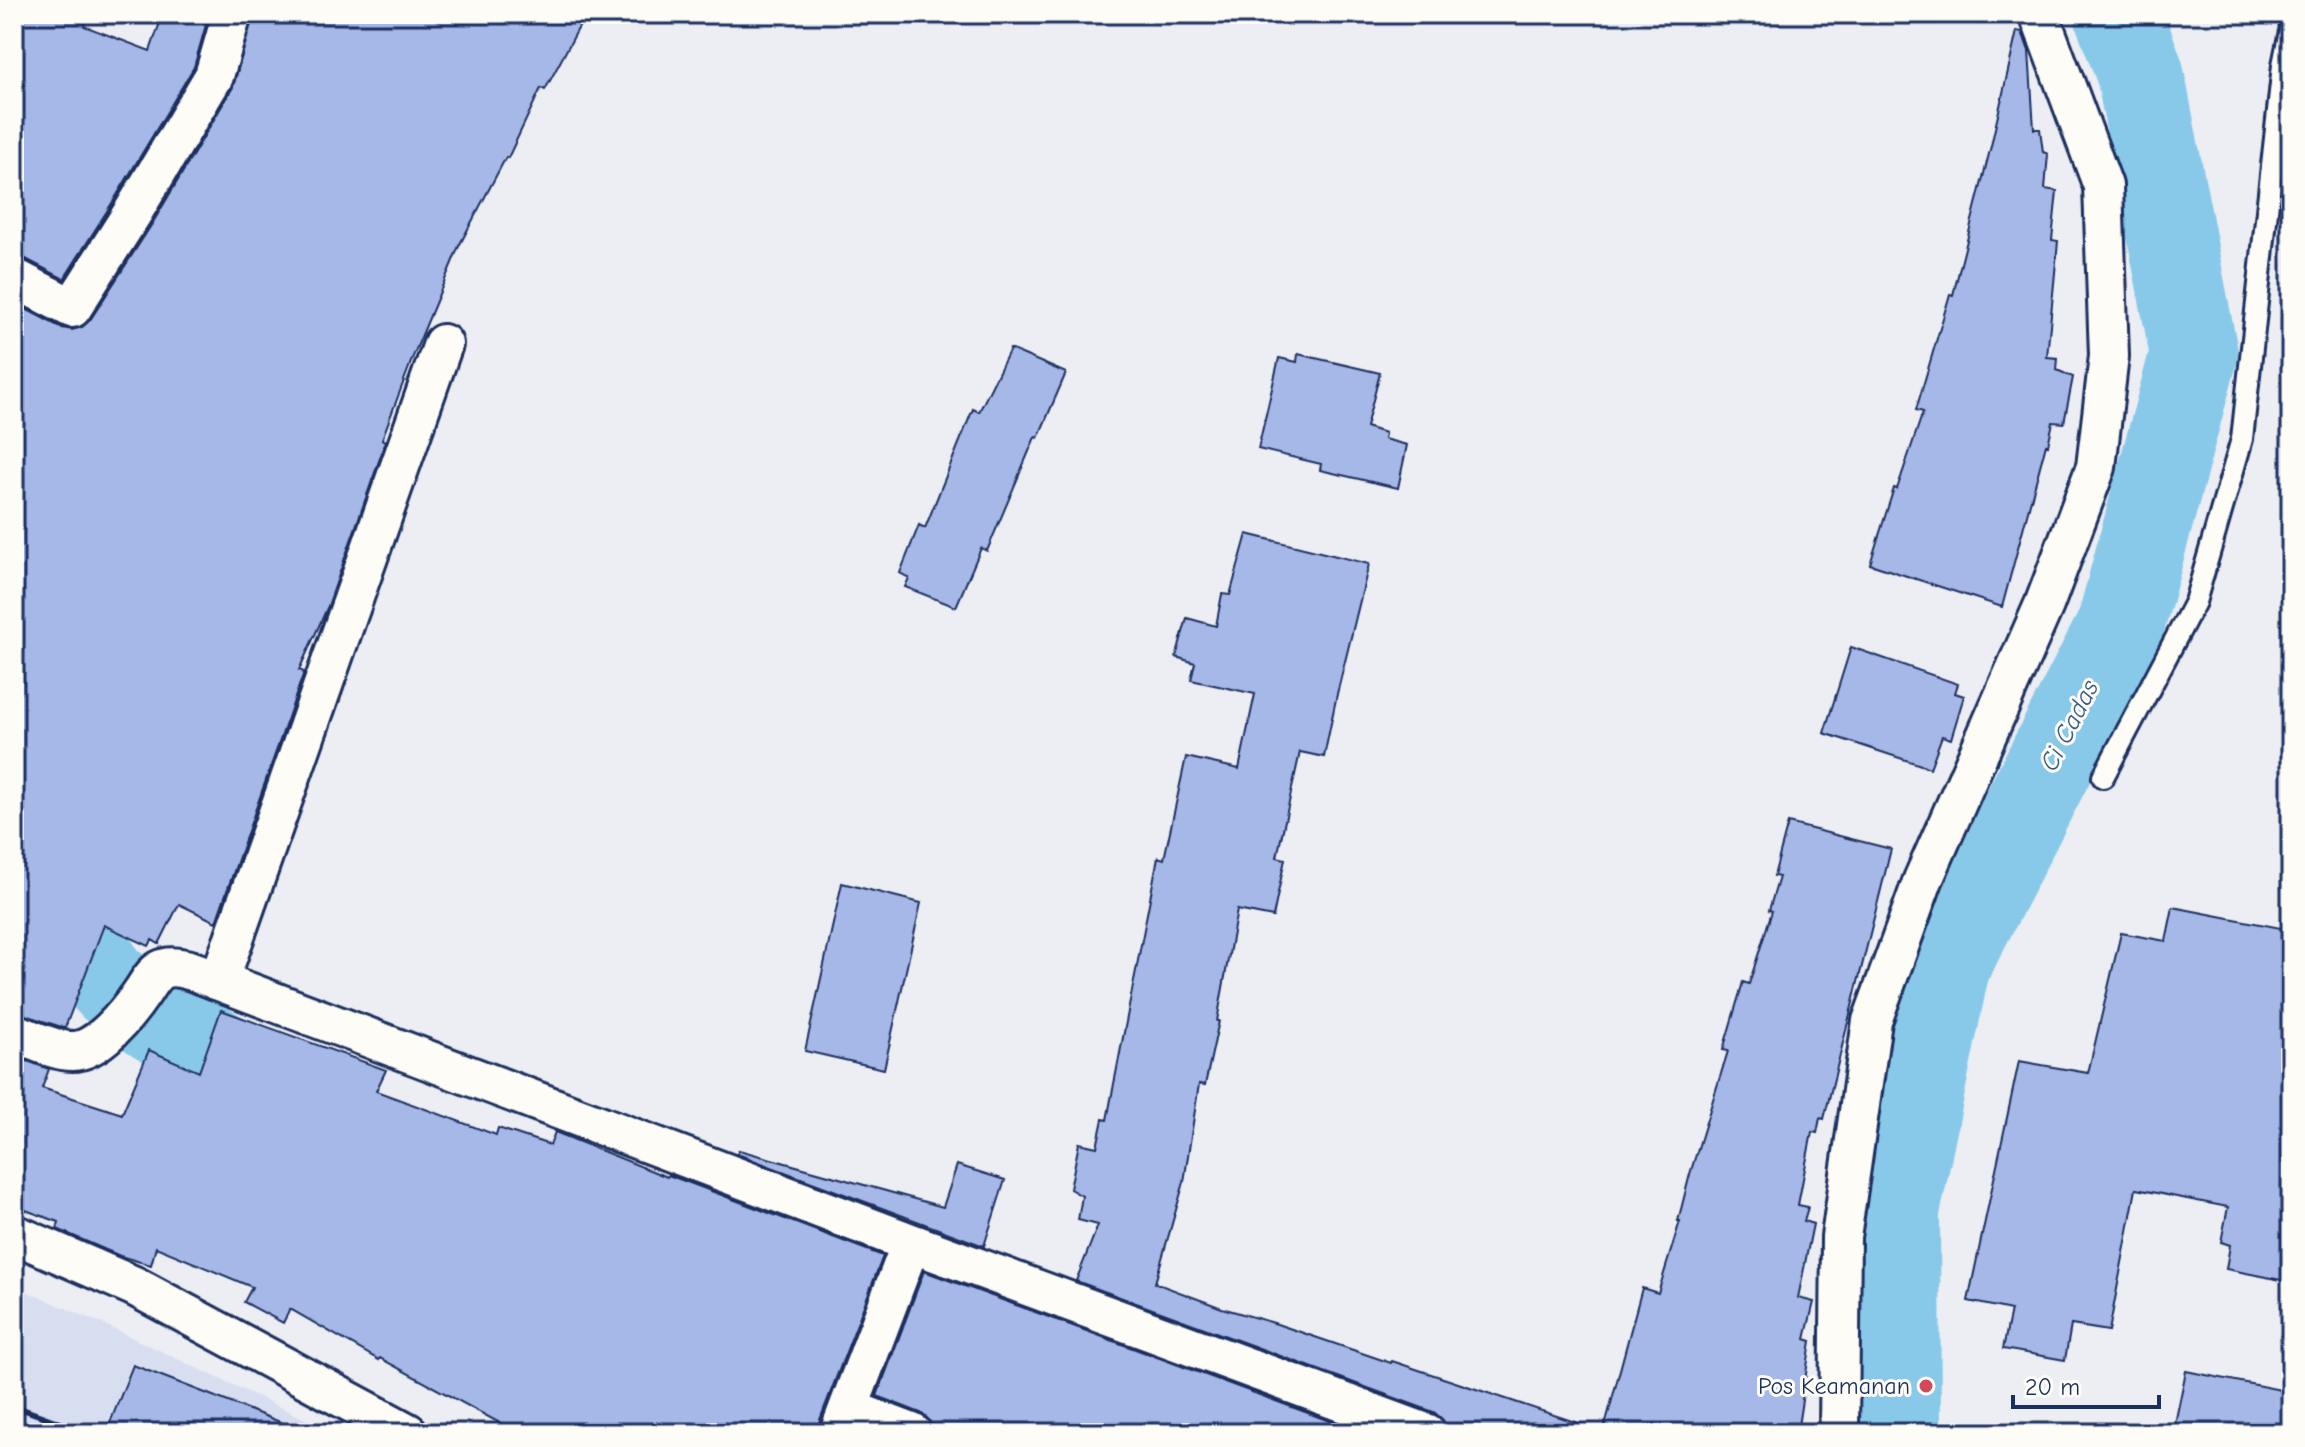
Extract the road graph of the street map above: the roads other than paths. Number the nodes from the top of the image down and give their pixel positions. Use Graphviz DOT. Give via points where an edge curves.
graph roads {
  1 [pos="232,14"];
  2 [pos="2039,14"];
  3 [pos="2291,26"];
  4 [pos="14,278"];
  5 [pos="443,344"];
  6 [pos="2103,777"];
  7 [pos="219,981"];
  8 [pos="14,1033"];
  9 [pos="14,1234"];
  10 [pos="911,1243"];
  11 [pos="844,1421"];
  12 [pos="408,1433"];
  13 [pos="912,1433"];
  14 [pos="1426,1433"];
  15 [pos="1839,1433"];
  1 -- 4 [label="street" via="214,76 72,308"];
  2 -- 15 [label="street" via="2103,186 2109,356 2096,467 2044,605 1923,880 1872,1021 1841,1237"];
  3 -- 6 [label="lane" via="2242,439 2195,602"];
  5 -- 7 [label="street"];
  7 -- 8 [label="street" via="163,968 88,1048 64,1050"];
  7 -- 10 [label="street"];
  9 -- 12 [label="street" via="134,1286"];
  10 -- 11 [label="street"];
  10 -- 14 [label="street"];
  11 -- 13 [label="street"];
}
